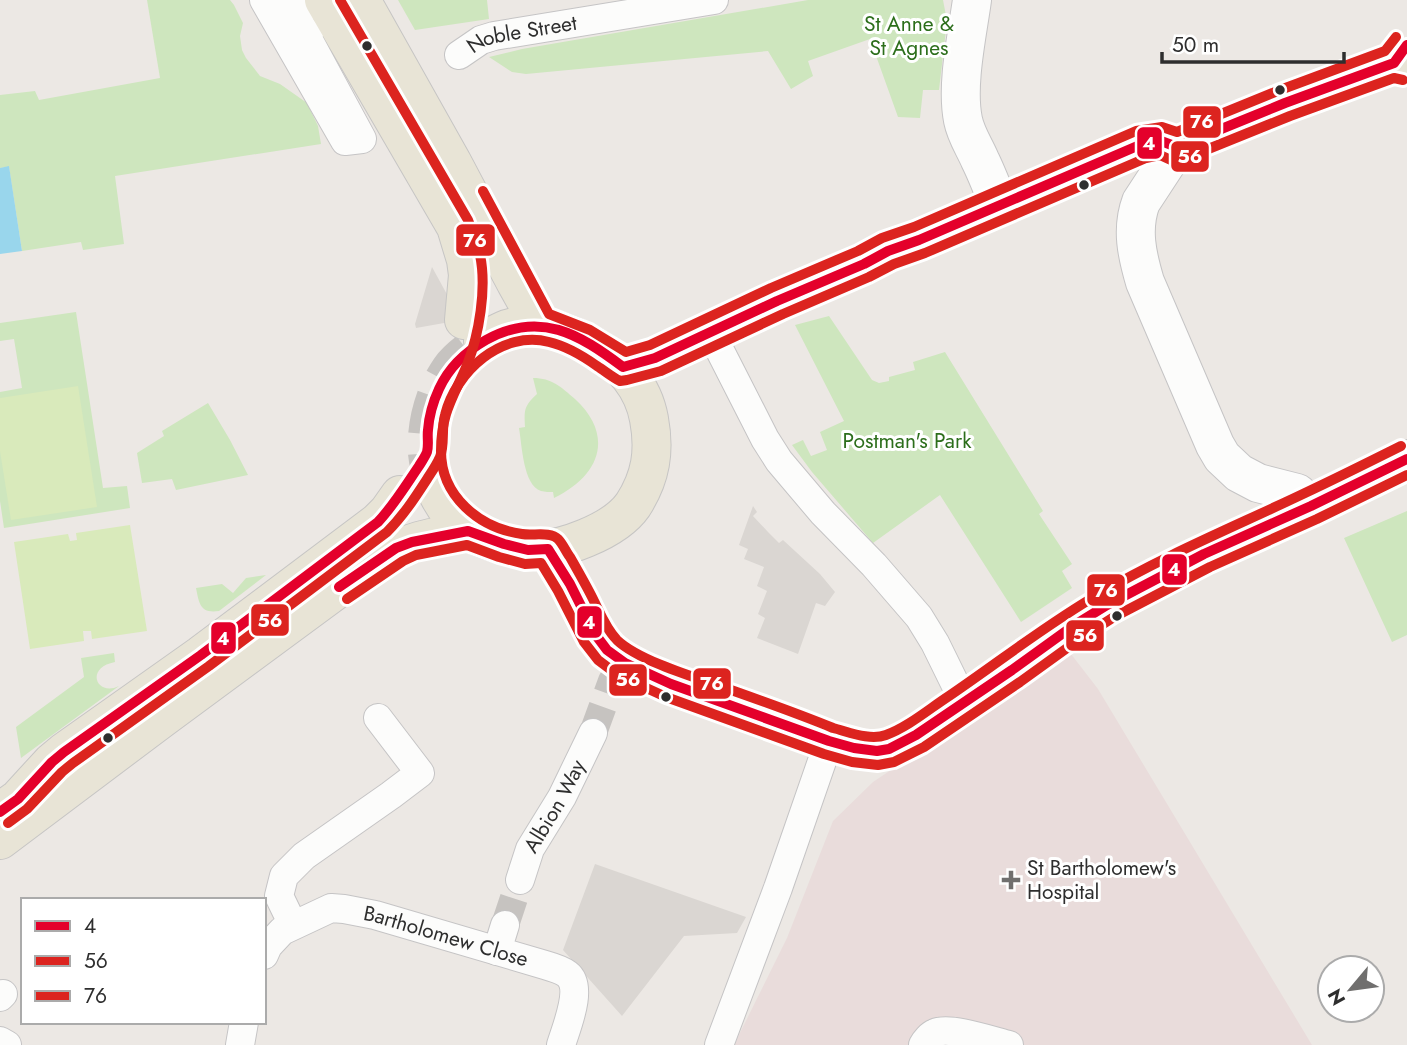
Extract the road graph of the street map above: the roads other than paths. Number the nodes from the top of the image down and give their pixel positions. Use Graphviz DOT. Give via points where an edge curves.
graph roads {
  1 [pos="264,0"];
  2 [pos="292,0"];
  3 [pos="324,0"];
  4 [pos="361,0"];
  5 [pos="714,0"];
  6 [pos="972,0"];
  7 [pos="686,2"];
  8 [pos="459,55"];
  9 [pos="1403,59"];
  10 [pos="1177,147"];
  11 [pos="999,205"];
  12 [pos="540,326"];
  13 [pos="710,331"];
  14 [pos="623,367"];
  15 [pos="1407,459"];
  16 [pos="1311,506"];
  17 [pos="468,531"];
  18 [pos="548,549"];
  19 [pos="570,583"];
  20 [pos="649,674"];
  21 [pos="964,702"];
  22 [pos="377,718"];
  23 [pos="593,733"];
  24 [pos="828,741"];
  25 [pos="0,811"];
  26 [pos="0,840"];
  27 [pos="520,880"];
  28 [pos="293,925"];
  29 [pos="266,950"];
  30 [pos="244,1024"];
  31 [pos="0,1041"];
  32 [pos="7,1045"];
  33 [pos="240,1045"];
  34 [pos="561,1045"];
  35 [pos="719,1045"];
  36 [pos="923,1045"];
  37 [pos="1009,1045"];
  1 -- 2 [label="street" via="345,141 362,139 303,31"];
  3 -- 12 [label="main road" via="456,227 466,260 474,331"];
  4 -- 12 [label="main road"];
  5 -- 7 [label="street, Noble Street"];
  6 -- 11 [label="street" via="962,77 963,122"];
  7 -- 8 [label="street, Noble Street" via="488,38"];
  9 -- 10 [label="main road"];
  10 -- 11 [label="main road" via="1161,141 1142,144"];
  10 -- 16 [label="street" via="1138,211 1135,236 1145,282 1222,457 1239,473 1297,493"];
  11 -- 13 [label="main road"];
  12 -- 14 [label="main road" via="588,344"];
  13 -- 14 [label="main road" via="655,358"];
  13 -- 21 [label="street" via="779,461 919,617"];
  14 -- 18 [label="main road" via="648,413 652,435 649,472 632,506 615,523 580,541"];
  15 -- 16 [label="main road"];
  16 -- 21 [label="main road" via="1204,554 1107,605"];
  17 -- 18 [label="main road" via="528,550"];
  17 -- 25 [label="main road" via="445,507 418,492 64,752"];
  17 -- 26 [label="main road" via="412,542 378,559"];
  18 -- 19 [label="main road"];
  20 -- 24 [label="main road"];
  21 -- 24 [label="main road" via="889,749 854,748"];
  22 -- 28 [label="street" via="420,772 304,856 284,876 279,896"];
  23 -- 27 [label="street, Albion Way" via="530,849"];
  24 -- 35 [label="street"];
  28 -- 29 [label="street, Bartholomew Close"];
  28 -- 34 [label="street, Bartholomew Close" via="331,908 501,938 567,974 573,982 575,994"];
  30 -- 33 [label="street"];
  31 -- 32 [label="street"];
  36 -- 37 [label="street" via="934,1033 947,1030"];
}
